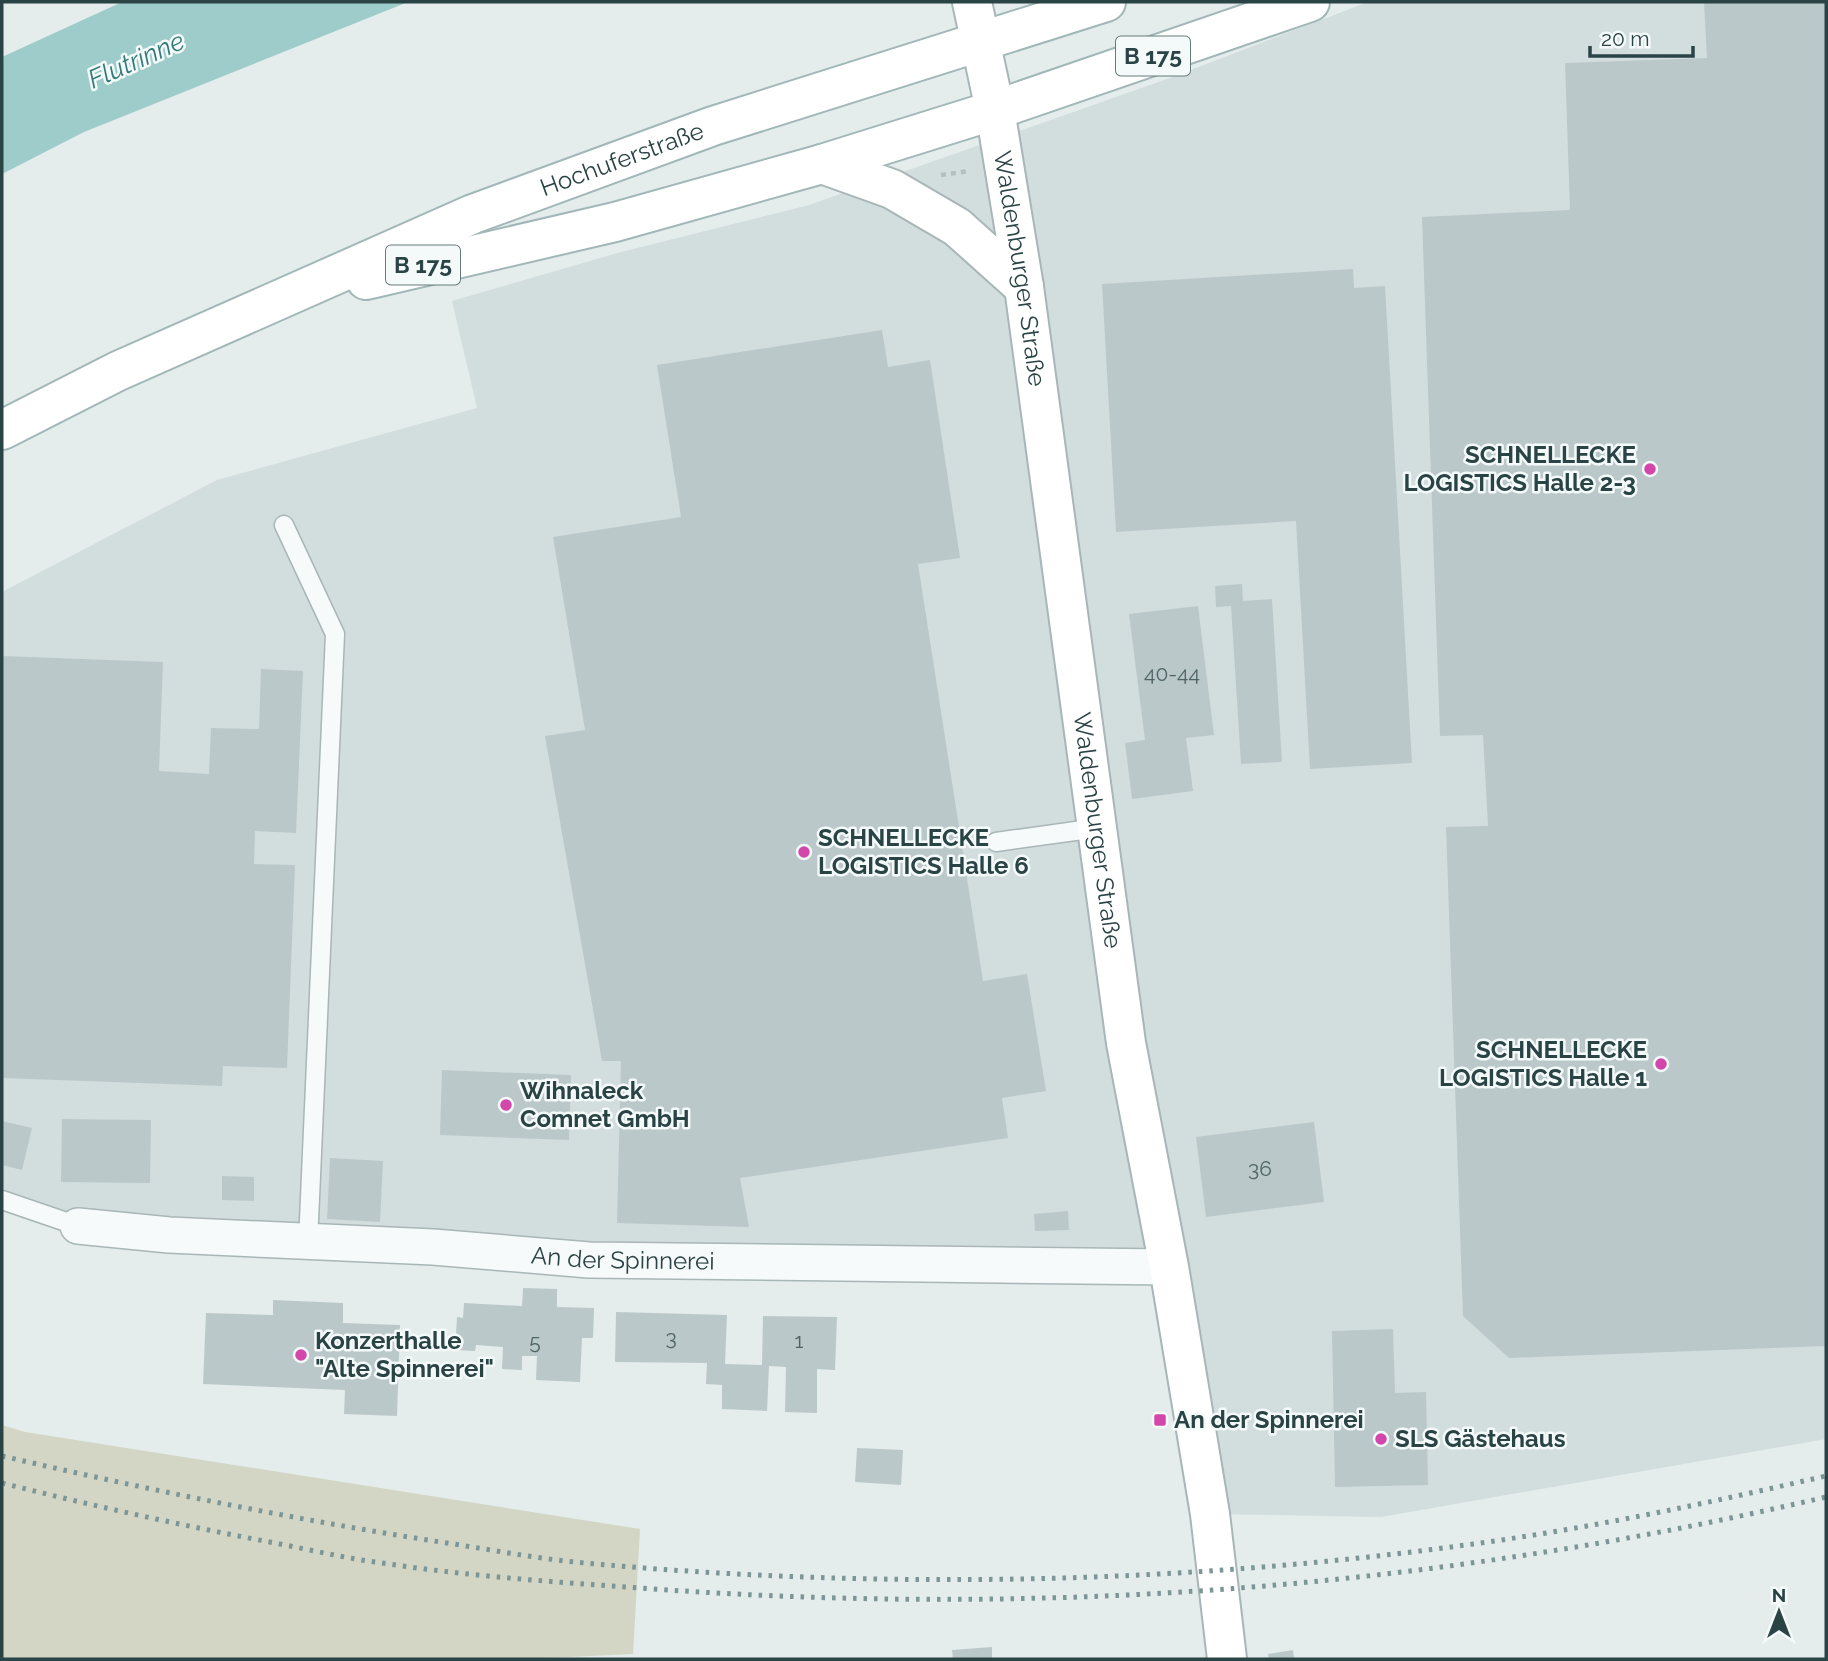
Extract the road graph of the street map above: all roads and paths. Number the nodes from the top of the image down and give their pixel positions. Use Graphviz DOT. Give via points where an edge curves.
graph roads {
  1 [pos="972,2"];
  2 [pos="1106,2"];
  3 [pos="1310,2"];
  4 [pos="981,41"];
  5 [pos="995,110"];
  6 [pos="822,164"];
  7 [pos="974,171"];
  8 [pos="929,177"];
  9 [pos="1024,287"];
  10 [pos="274,304"];
  11 [pos="2,430"];
  12 [pos="284,526"];
  13 [pos="1097,828"];
  14 [pos="996,842"];
  15 [pos="2,1200"];
  16 [pos="78,1226"];
  17 [pos="308,1243"];
  18 [pos="1169,1267"];
  19 [pos="1227,1659"];
  1 -- 4 [label="main road, Waldenburger Straße"];
  2 -- 4 [label="main road, B 175"];
  3 -- 5 [label="main road, B 175"];
  4 -- 5 [label="main road, Waldenburger Straße"];
  4 -- 10 [label="main road, Hochuferstraße / B 175" via="643,149 473,214"];
  5 -- 6 [label="main road, Hochuferstraße / B 175"];
  5 -- 9 [label="main road, Waldenburger Straße"];
  6 -- 9 [label="main road" via="892,189 957,227"];
  6 -- 10 [label="main road, Hochuferstraße / B 175" via="615,222"];
  7 -- 8 [label="path"];
  9 -- 13 [label="main road, Waldenburger Straße"];
  10 -- 11 [label="main road, Hochuferstraße / B 175" via="118,371"];
  12 -- 17 [label="lane" via="335,634"];
  13 -- 14 [label="lane"];
  13 -- 18 [label="main road, Waldenburger Straße" via="1126,1043"];
  15 -- 16 [label="lane"];
  16 -- 17 [label="street, An der Spinnerei"];
  17 -- 18 [label="street, An der Spinnerei" via="589,1259"];
  18 -- 19 [label="main road, Waldenburger Straße" via="1210,1514"];
}
